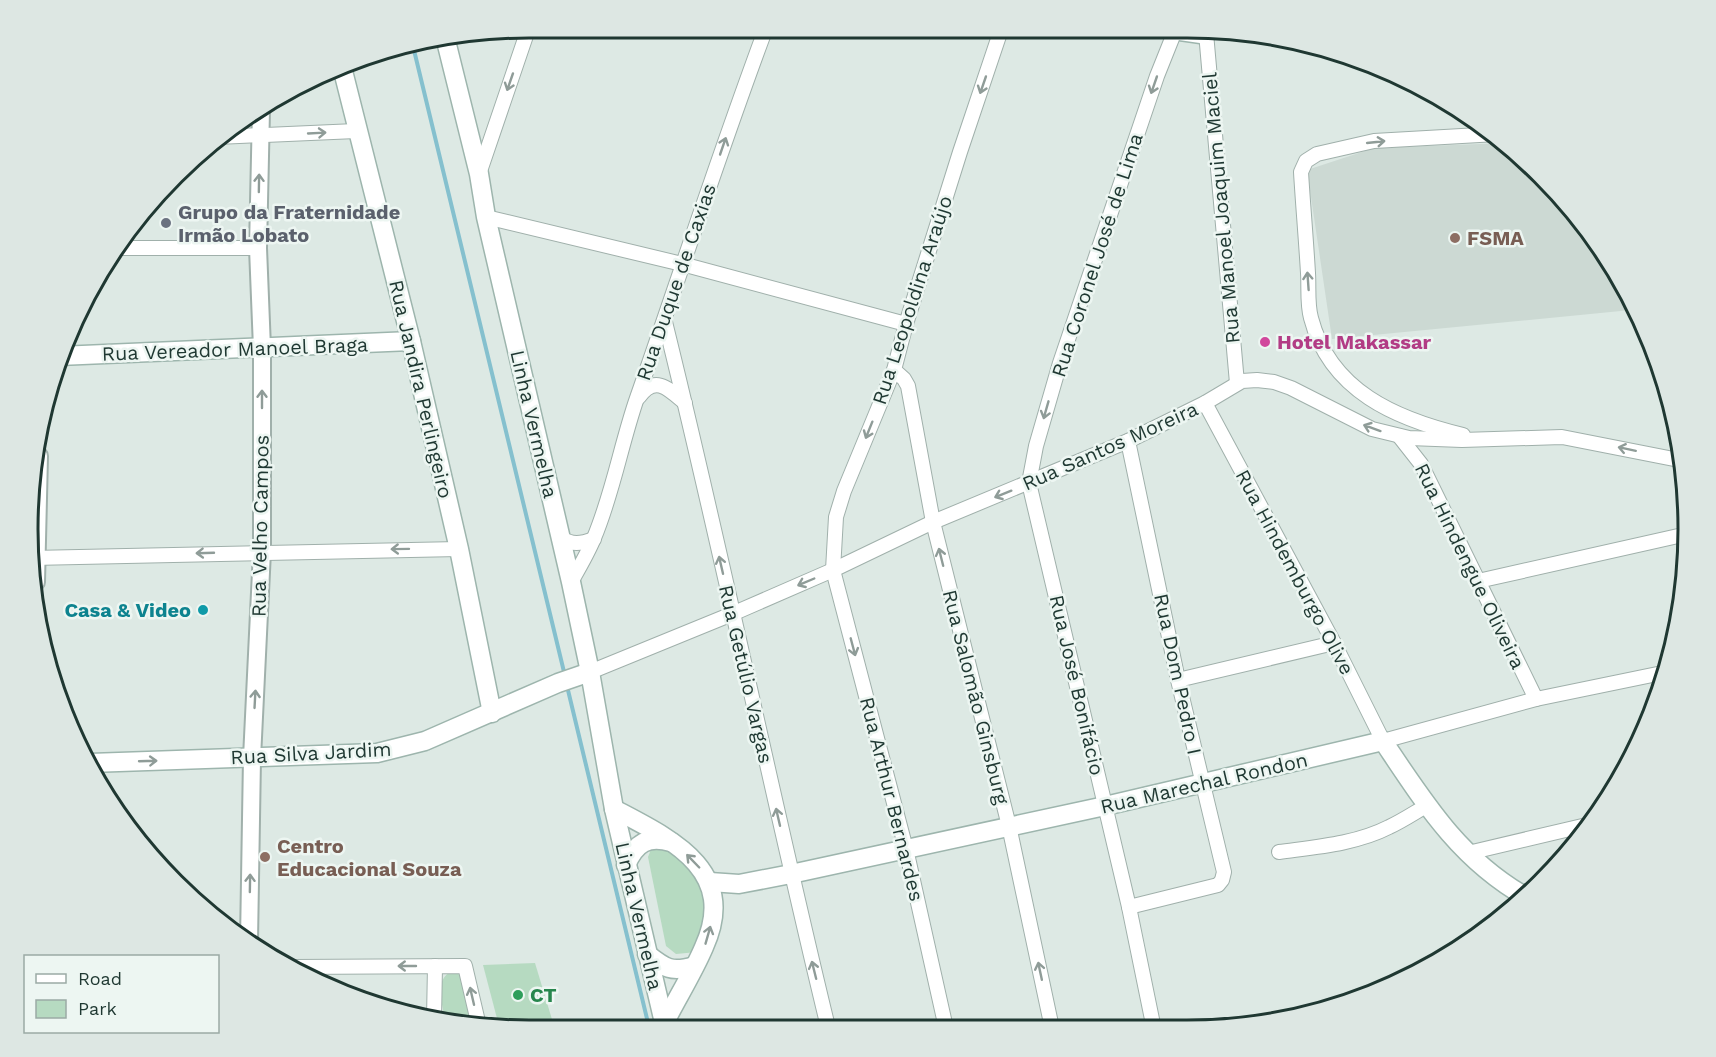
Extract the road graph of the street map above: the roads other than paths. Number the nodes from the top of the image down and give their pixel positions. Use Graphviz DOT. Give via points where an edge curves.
graph roads {
  1 [pos="525,38"];
  2 [pos="762,38"];
  3 [pos="998,38"];
  4 [pos="1172,38"];
  5 [pos="1209,39"];
  6 [pos="447,45"];
  7 [pos="343,74"];
  8 [pos="261,117"];
  9 [pos="356,131"];
  10 [pos="1480,135"];
  11 [pos="260,136"];
  12 [pos="233,137"];
  13 [pos="479,174"];
  14 [pos="486,217"];
  15 [pos="126,248"];
  16 [pos="258,248"];
  17 [pos="682,264"];
  18 [pos="665,322"];
  19 [pos="906,324"];
  20 [pos="411,341"];
  21 [pos="262,348"];
  22 [pos="70,356"];
  23 [pos="894,370"];
  24 [pos="1237,383"];
  25 [pos="636,401"];
  26 [pos="685,403"];
  27 [pos="1205,403"];
  28 [pos="1399,436"];
  29 [pos="1477,439"];
  30 [pos="1128,441"];
  31 [pos="1673,459"];
  32 [pos="1029,483"];
  33 [pos="933,522"];
  34 [pos="1678,536"];
  35 [pos="560,538"];
  36 [pos="594,539"];
  37 [pos="459,549"];
  38 [pos="262,551"];
  39 [pos="39,558"];
  40 [pos="833,570"];
  41 [pos="1478,581"];
  42 [pos="571,582"];
  43 [pos="732,614"];
  44 [pos="1334,644"];
  45 [pos="1656,674"];
  46 [pos="574,678"];
  47 [pos="1178,680"];
  48 [pos="1536,699"];
  49 [pos="492,713"];
  50 [pos="1383,741"];
  51 [pos="252,758"];
  52 [pos="97,763"];
  53 [pos="1202,784"];
  54 [pos="1105,806"];
  55 [pos="1426,806"];
  56 [pos="614,809"];
  57 [pos="1009,826"];
  58 [pos="1577,827"];
  59 [pos="674,843"];
  60 [pos="906,849"];
  61 [pos="1279,852"];
  62 [pos="1468,853"];
  63 [pos="626,865"];
  64 [pos="791,874"];
  65 [pos="710,882"];
  66 [pos="739,884"];
  67 [pos="1518,891"];
  68 [pos="714,902"];
  69 [pos="1129,907"];
  70 [pos="249,932"];
  71 [pos="647,954"];
  72 [pos="435,966"];
  73 [pos="694,966"];
  74 [pos="307,967"];
  75 [pos="434,1010"];
  76 [pos="477,1016"];
  77 [pos="663,1020"];
  78 [pos="667,1020"];
  79 [pos="826,1020"];
  80 [pos="944,1020"];
  81 [pos="1050,1020"];
  82 [pos="1152,1020"];
  1 -- 13 [label="street, one-way"];
  17 -- 2 [label="street, Rua Duque de Caxias, one-way"];
  3 -- 19 [label="street, Rua Leopoldina Araújo, one-way"];
  4 -- 32 [label="street, Rua Coronel José de Lima, one-way" via="1060,363"];
  5 -- 24 [label="street, Rua Manoel Joaquim Maciel"];
  6 -- 13 [label="main road, Linha Vermelha"];
  7 -- 9 [label="main road, Rua Jandira Perlingeiro"];
  8 -- 11 [label="street, Rua Velho Campos"];
  11 -- 9 [label="street, one-way"];
  9 -- 20 [label="main road, Rua Jandira Perlingeiro"];
  29 -- 10 [label="street, one-way" via="1413,420 1370,399 1338,372 1326,355 1310,316 1300,172 1306,161 1317,154 1374,141"];
  11 -- 12 [label="street"];
  16 -- 11 [label="street, Rua Velho Campos, one-way"];
  13 -- 14 [label="main road, Linha Vermelha"];
  14 -- 17 [label="street"];
  14 -- 35 [label="main road, Linha Vermelha"];
  15 -- 16 [label="street"];
  16 -- 21 [label="street, Rua Velho Campos"];
  17 -- 18 [label="street, Rua Duque de Caxias"];
  17 -- 19 [label="street"];
  18 -- 25 [label="street, Rua Duque de Caxias"];
  18 -- 26 [label="street, Rua Getúlio Vargas"];
  19 -- 23 [label="street, Rua Leopoldina Araújo"];
  20 -- 21 [label="main road, Rua Vereador Manoel Braga"];
  20 -- 37 [label="main road, Rua Jandira Perlingeiro"];
  21 -- 22 [label="main road, Rua Vereador Manoel Braga"];
  38 -- 21 [label="street, Rua Velho Campos, one-way"];
  23 -- 33 [label="street, Rua Salomão Ginsburg" via="908,386"];
  23 -- 40 [label="street, Rua Leopoldina Araújo, one-way" via="836,517"];
  24 -- 27 [label="street, Rua Santos Moreira"];
  28 -- 24 [label="street, Rua Santos Moreira, one-way" via="1372,429 1274,382"];
  25 -- 26 [label="street" via="644,390 662,385"];
  25 -- 36 [label="street, Rua Duque de Caxias"];
  43 -- 26 [label="street, Rua Getúlio Vargas, one-way"];
  27 -- 30 [label="street, Rua Santos Moreira"];
  27 -- 44 [label="street, Rua Hindemburgo Olive"];
  28 -- 29 [label="street, Rua Santos Moreira"];
  28 -- 41 [label="street, Rua Hindengue Oliveira" via="1421,464"];
  31 -- 29 [label="street, Rua Santos Moreira, one-way" via="1563,437"];
  30 -- 32 [label="street, Rua Santos Moreira"];
  30 -- 47 [label="street, Rua Dom Pedro I"];
  32 -- 33 [label="street, Rua Santos Moreira, one-way"];
  32 -- 54 [label="street, Rua José Bonifácio"];
  33 -- 40 [label="street, Rua Santos Moreira"];
  57 -- 33 [label="street, Rua Salomão Ginsburg, one-way"];
  34 -- 41 [label="street"];
  35 -- 36 [label="street" via="571,544"];
  35 -- 42 [label="main road, Linha Vermelha"];
  36 -- 42 [label="street, Rua Duque de Caxias"];
  37 -- 38 [label="street, one-way"];
  37 -- 49 [label="main road, Rua Jandira Perlingeiro"];
  38 -- 39 [label="street, one-way"];
  51 -- 38 [label="street, Rua Velho Campos, one-way"];
  40 -- 43 [label="street, Rua Santos Moreira, one-way"];
  40 -- 60 [label="street, Rua Arthur Bernardes, one-way"];
  41 -- 48 [label="street, Rua Hindengue Oliveira"];
  42 -- 46 [label="main road, Linha Vermelha"];
  43 -- 46 [label="street, Rua Santos Moreira"];
  64 -- 43 [label="street, Rua Getúlio Vargas, one-way"];
  44 -- 47 [label="street"];
  44 -- 50 [label="street, Rua Hindemburgo Olive"];
  45 -- 48 [label="street, Rua Marechal Rondon"];
  46 -- 49 [label="main road, Rua Silva Jardim"];
  46 -- 56 [label="main road, Linha Vermelha"];
  47 -- 53 [label="street, Rua Dom Pedro I"];
  48 -- 50 [label="street, Rua Marechal Rondon"];
  49 -- 51 [label="main road, Rua Silva Jardim" via="425,741 377,753"];
  50 -- 53 [label="main road, Rua Marechal Rondon"];
  50 -- 55 [label="main road"];
  52 -- 51 [label="main road, Rua Silva Jardim, one-way"];
  70 -- 51 [label="street, Rua Velho Campos, one-way"];
  53 -- 54 [label="main road, Rua Marechal Rondon"];
  53 -- 69 [label="street, Rua Dom Pedro I" via="1224,872 1222,880 1218,885"];
  54 -- 57 [label="main road, Rua Marechal Rondon"];
  54 -- 69 [label="street, Rua José Bonifácio"];
  55 -- 61 [label="street" via="1389,828 1366,836"];
  55 -- 62 [label="main road"];
  56 -- 59 [label="main road, Linha Vermelha"];
  56 -- 63 [label="main road, Linha Vermelha"];
  57 -- 60 [label="main road, Rua Marechal Rondon"];
  81 -- 57 [label="street, Rua Salomão Ginsburg, one-way"];
  58 -- 62 [label="street"];
  59 -- 63 [label="main road" via="657,839 641,844"];
  65 -- 59 [label="main road, Linha Vermelha, one-way" via="697,863"];
  60 -- 64 [label="main road, Rua Marechal Rondon"];
  60 -- 80 [label="street, Rua Arthur Bernardes"];
  62 -- 67 [label="main road"];
  63 -- 71 [label="main road, Linha Vermelha"];
  64 -- 66 [label="main road, Rua Marechal Rondon"];
  79 -- 64 [label="street, Rua Getúlio Vargas, one-way"];
  65 -- 66 [label="main road"];
  65 -- 68 [label="main road, Linha Vermelha"];
  66 -- 68 [label="main road"];
  73 -- 68 [label="main road, Linha Vermelha, one-way" via="705,946"];
  69 -- 82 [label="street, Rua José Bonifácio"];
  71 -- 73 [label="main road" via="669,969"];
  71 -- 77 [label="main road, Linha Vermelha"];
  72 -- 74 [label="street, one-way"];
  72 -- 75 [label="street"];
  76 -- 72 [label="street, one-way" via="465,966"];
  73 -- 78 [label="main road, Linha Vermelha"];
}
